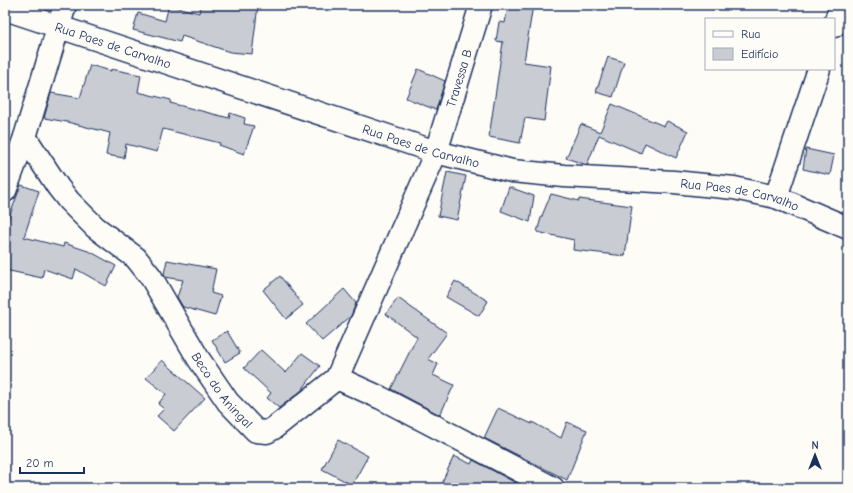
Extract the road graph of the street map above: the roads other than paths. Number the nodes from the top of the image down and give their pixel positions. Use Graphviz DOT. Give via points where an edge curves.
graph roads {
  1 [pos="64,5"];
  2 [pos="481,5"];
  3 [pos="841,5"];
  4 [pos="5,9"];
  5 [pos="835,23"];
  6 [pos="58,26"];
  7 [pos="820,70"];
  8 [pos="25,137"];
  9 [pos="436,152"];
  10 [pos="5,192"];
  11 [pos="776,197"];
  12 [pos="848,228"];
  13 [pos="337,378"];
  14 [pos="553,488"];
  1 -- 6 [label="street"];
  2 -- 9 [label="street, Travessa B"];
  3 -- 5 [label="street"];
  4 -- 6 [label="street, Rua Paes de Carvalho"];
  6 -- 8 [label="street"];
  6 -- 9 [label="street, Rua Paes de Carvalho"];
  7 -- 11 [label="street"];
  8 -- 10 [label="street"];
  8 -- 13 [label="street, Beco do Aningal" via="70,201 95,227 136,258 151,277 212,380 252,428 262,432 274,428"];
  9 -- 11 [label="street, Rua Paes de Carvalho" via="512,171 734,188"];
  9 -- 13 [label="street, Travessa B"];
  11 -- 12 [label="street, Rua Paes de Carvalho"];
  13 -- 14 [label="street" via="381,398"];
}
